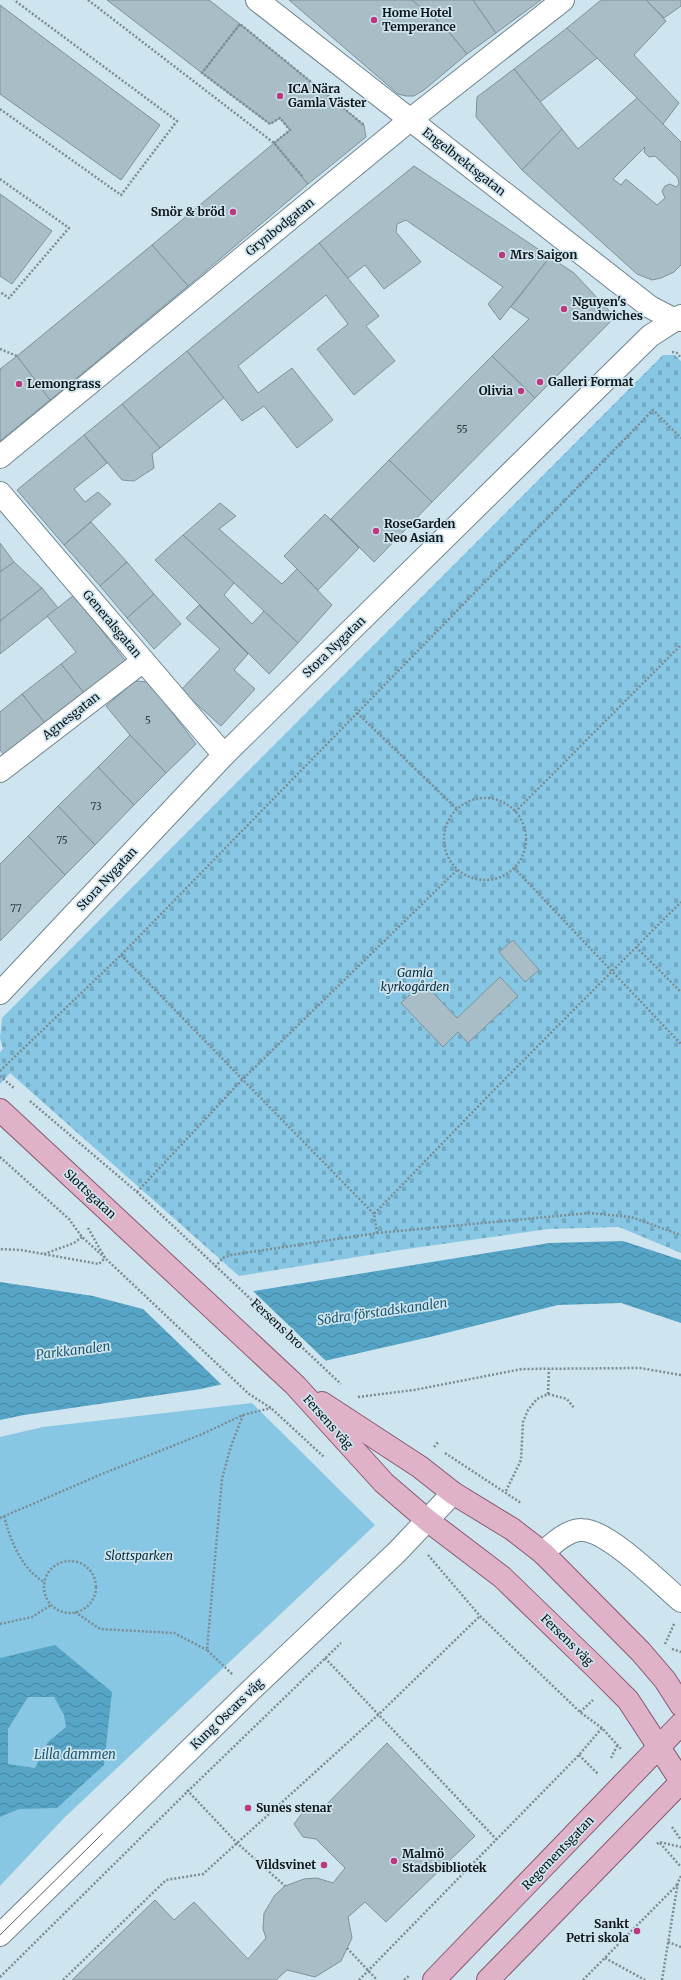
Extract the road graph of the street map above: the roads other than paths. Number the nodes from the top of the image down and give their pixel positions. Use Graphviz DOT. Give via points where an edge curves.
graph roads {
  1 [pos="256,0"];
  2 [pos="563,0"];
  3 [pos="410,120"];
  4 [pos="679,318"];
  5 [pos="0,457"];
  6 [pos="0,493"];
  7 [pos="142,661"];
  8 [pos="224,755"];
  9 [pos="0,771"];
  10 [pos="0,992"];
  11 [pos="0,1110"];
  12 [pos="295,1385"];
  13 [pos="453,1493"];
  14 [pos="427,1520"];
  15 [pos="543,1553"];
  16 [pos="678,1611"];
  17 [pos="681,1705"];
  18 [pos="681,1724"];
  19 [pos="659,1746"];
  20 [pos="681,1781"];
  21 [pos="0,1935"];
  22 [pos="434,1980"];
  23 [pos="488,1980"];
  1 -- 3 [label="street, Engelbrektsgatan"];
  2 -- 3 [label="street, Grynbodgatan"];
  3 -- 4 [label="street, Engelbrektsgatan" via="650,307"];
  3 -- 5 [label="street, Grynbodgatan"];
  4 -- 8 [label="street, Stora Nygatan" via="650,336"];
  6 -- 7 [label="street, Generalsgatan"];
  7 -- 8 [label="street, Generalsgatan"];
  7 -- 9 [label="street, Agnesgatan"];
  8 -- 10 [label="street, Stora Nygatan"];
  11 -- 12 [label="main road, Slottsgatan"];
  12 -- 13 [label="main road, Fersens väg" via="420,1467"];
  12 -- 14 [label="main road, Fersens väg" via="384,1483"];
  13 -- 14 [label="street, Kung Oscars väg"];
  13 -- 15 [label="main road, Fersens väg" via="512,1529"];
  14 -- 19 [label="main road, Fersens väg" via="502,1577 597,1669 628,1700"];
  14 -- 21 [label="street, Kung Oscars väg" via="397,1552 250,1691"];
  15 -- 16 [label="street" via="558,1539 581,1529 598,1533 613,1543"];
  15 -- 17 [label="main road, Fersens väg" via="641,1652 665,1680"];
  18 -- 19 [label="main road, Regementsgatan"];
  19 -- 20 [label="main road, Fersens väg"];
  19 -- 22 [label="main road, Regementsgatan"];
  20 -- 23 [label="main road"];
}
